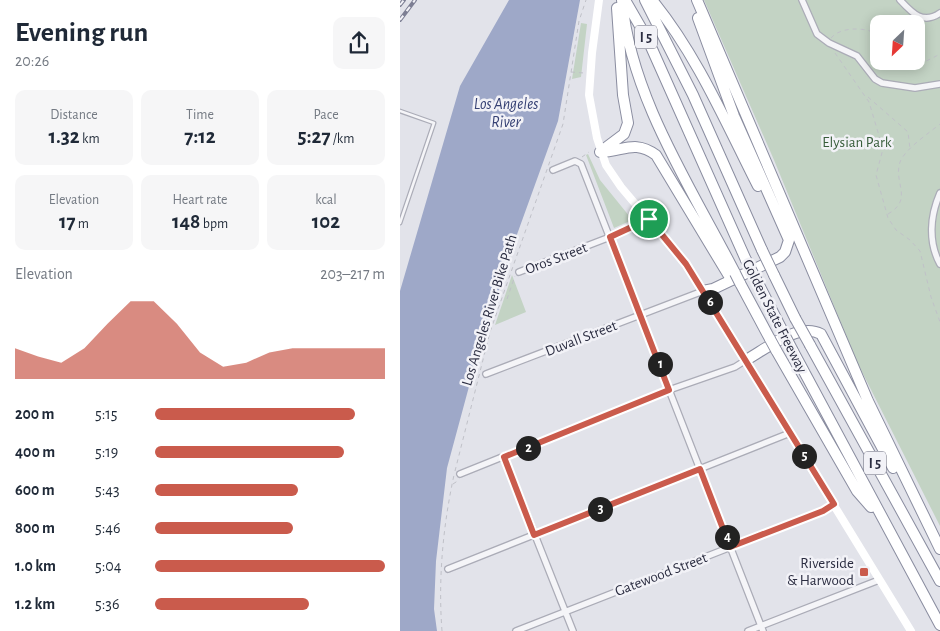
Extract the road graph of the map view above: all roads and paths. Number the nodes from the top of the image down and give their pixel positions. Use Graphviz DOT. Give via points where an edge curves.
graph roads {
  1 [pos="586,0"];
  2 [pos="599,0"];
  3 [pos="617,0"];
  4 [pos="623,0"];
  5 [pos="645,0"];
  6 [pos="652,0"];
  7 [pos="695,0"];
  8 [pos="802,0"];
  9 [pos="900,0"];
  10 [pos="940,13"];
  11 [pos="940,54"];
  12 [pos="925,61"];
  13 [pos="571,72"];
  14 [pos="590,73"];
  15 [pos="940,84"];
  16 [pos="400,111"];
  17 [pos="940,124"];
  18 [pos="910,150"];
  19 [pos="589,152"];
  20 [pos="600,152"];
  21 [pos="579,162"];
  22 [pos="552,170"];
  23 [pos="940,193"];
  24 [pos="887,215"];
  25 [pos="649,219"];
  26 [pos="400,223"];
  27 [pos="610,237"];
  28 [pos="787,245"];
  29 [pos="940,264"];
  30 [pos="519,272"];
  31 [pos="732,275"];
  32 [pos="703,291"];
  33 [pos="507,299"];
  34 [pos="641,315"];
  35 [pos="940,322"];
  36 [pos="746,360"];
  37 [pos="486,374"];
  38 [pos="669,390"];
  39 [pos="790,433"];
  40 [pos="504,457"];
  41 [pos="700,469"];
  42 [pos="460,474"];
  43 [pos="452,484"];
  44 [pos="834,504"];
  45 [pos="921,510"];
  46 [pos="883,521"];
  47 [pos="534,535"];
  48 [pos="730,547"];
  49 [pos="940,549"];
  50 [pos="448,569"];
  51 [pos="879,580"];
  52 [pos="940,581"];
  53 [pos="566,611"];
  54 [pos="940,625"];
  55 [pos="762,629"];
  56 [pos="442,631"];
  57 [pos="516,631"];
  58 [pos="573,631"];
  59 [pos="748,631"];
  60 [pos="911,631"];
  1 -- 13 [label="path, Los Angeles River Bike Path" via="579,21"];
  2 -- 14 [label="main road"];
  3 -- 20 [label="highway" via="622,90 628,123 624,134"];
  4 -- 31 [label="highway" via="629,41 648,101"];
  4 -- 46 [label="highway, Golden State Freeway / I 5, bridge" via="648,40 746,260"];
  5 -- 52 [label="highway, Golden State Freeway / I 5, bridge" via="774,275"];
  6 -- 28 [label="highway" via="698,70"];
  7 -- 28 [label="highway" via="724,92 789,240"];
  7 -- 45 [label="highway" via="868,400"];
  8 -- 15 [label="street" via="817,34 829,44 857,56 875,79 915,88"];
  9 -- 10 [label="street" via="917,17 926,19"];
  11 -- 12 [label="path"];
  13 -- 14 [label="path"];
  13 -- 43 [label="path, Los Angeles River Bike Path" via="563,124 490,332"];
  14 -- 20 [label="main road" via="590,109"];
  16 -- 26 [label="lane" via="434,123"];
  17 -- 18 [label="path"];
  18 -- 24 [label="path" via="900,161 902,198 897,209"];
  18 -- 24 [label="path" via="908,132 865,95 883,149 876,175"];
  19 -- 21 [label="path"];
  20 -- 25 [label="main road" via="613,177"];
  20 -- 31 [label="highway" via="633,146 656,155"];
  21 -- 22 [label="street"];
  21 -- 27 [label="street"];
  23 -- 29 [label="street" via="932,228 935,255"];
  24 -- 35 [label="path" via="896,230 920,251"];
  25 -- 27 [label="street, Oros Street"];
  25 -- 32 [label="main road" via="678,253"];
  27 -- 30 [label="street, Oros Street"];
  27 -- 34 [label="street"];
  28 -- 32 [label="highway" via="780,257"];
  30 -- 33 [label="path" via="512,280"];
  31 -- 46 [label="highway, bridge" via="857,491"];
  32 -- 34 [label="street, Duvall Street"];
  32 -- 36 [label="main road"];
  34 -- 37 [label="street, Duvall Street"];
  34 -- 38 [label="street"];
  36 -- 38 [label="street" via="735,367"];
  36 -- 39 [label="main road"];
  36 -- 45 [label="highway" via="792,334 808,330 821,334 903,486"];
  38 -- 40 [label="street"];
  38 -- 41 [label="street"];
  39 -- 41 [label="street"];
  39 -- 44 [label="main road"];
  40 -- 42 [label="street"];
  40 -- 47 [label="street"];
  41 -- 47 [label="street"];
  41 -- 48 [label="street"];
  42 -- 43 [label="path" via="458,481"];
  43 -- 56 [label="path, Los Angeles River Bike Path" via="441,571"];
  44 -- 48 [label="street, Gatewood Street"];
  44 -- 51 [label="main road"];
  45 -- 49 [label="highway"];
  46 -- 54 [label="highway, Golden State Freeway / I 5"];
  47 -- 50 [label="street"];
  47 -- 53 [label="street"];
  48 -- 53 [label="street, Gatewood Street"];
  48 -- 55 [label="street"];
  51 -- 55 [label="street"];
  51 -- 60 [label="main road"];
  53 -- 57 [label="street, Gatewood Street"];
  53 -- 58 [label="street"];
  55 -- 59 [label="street"];
}
